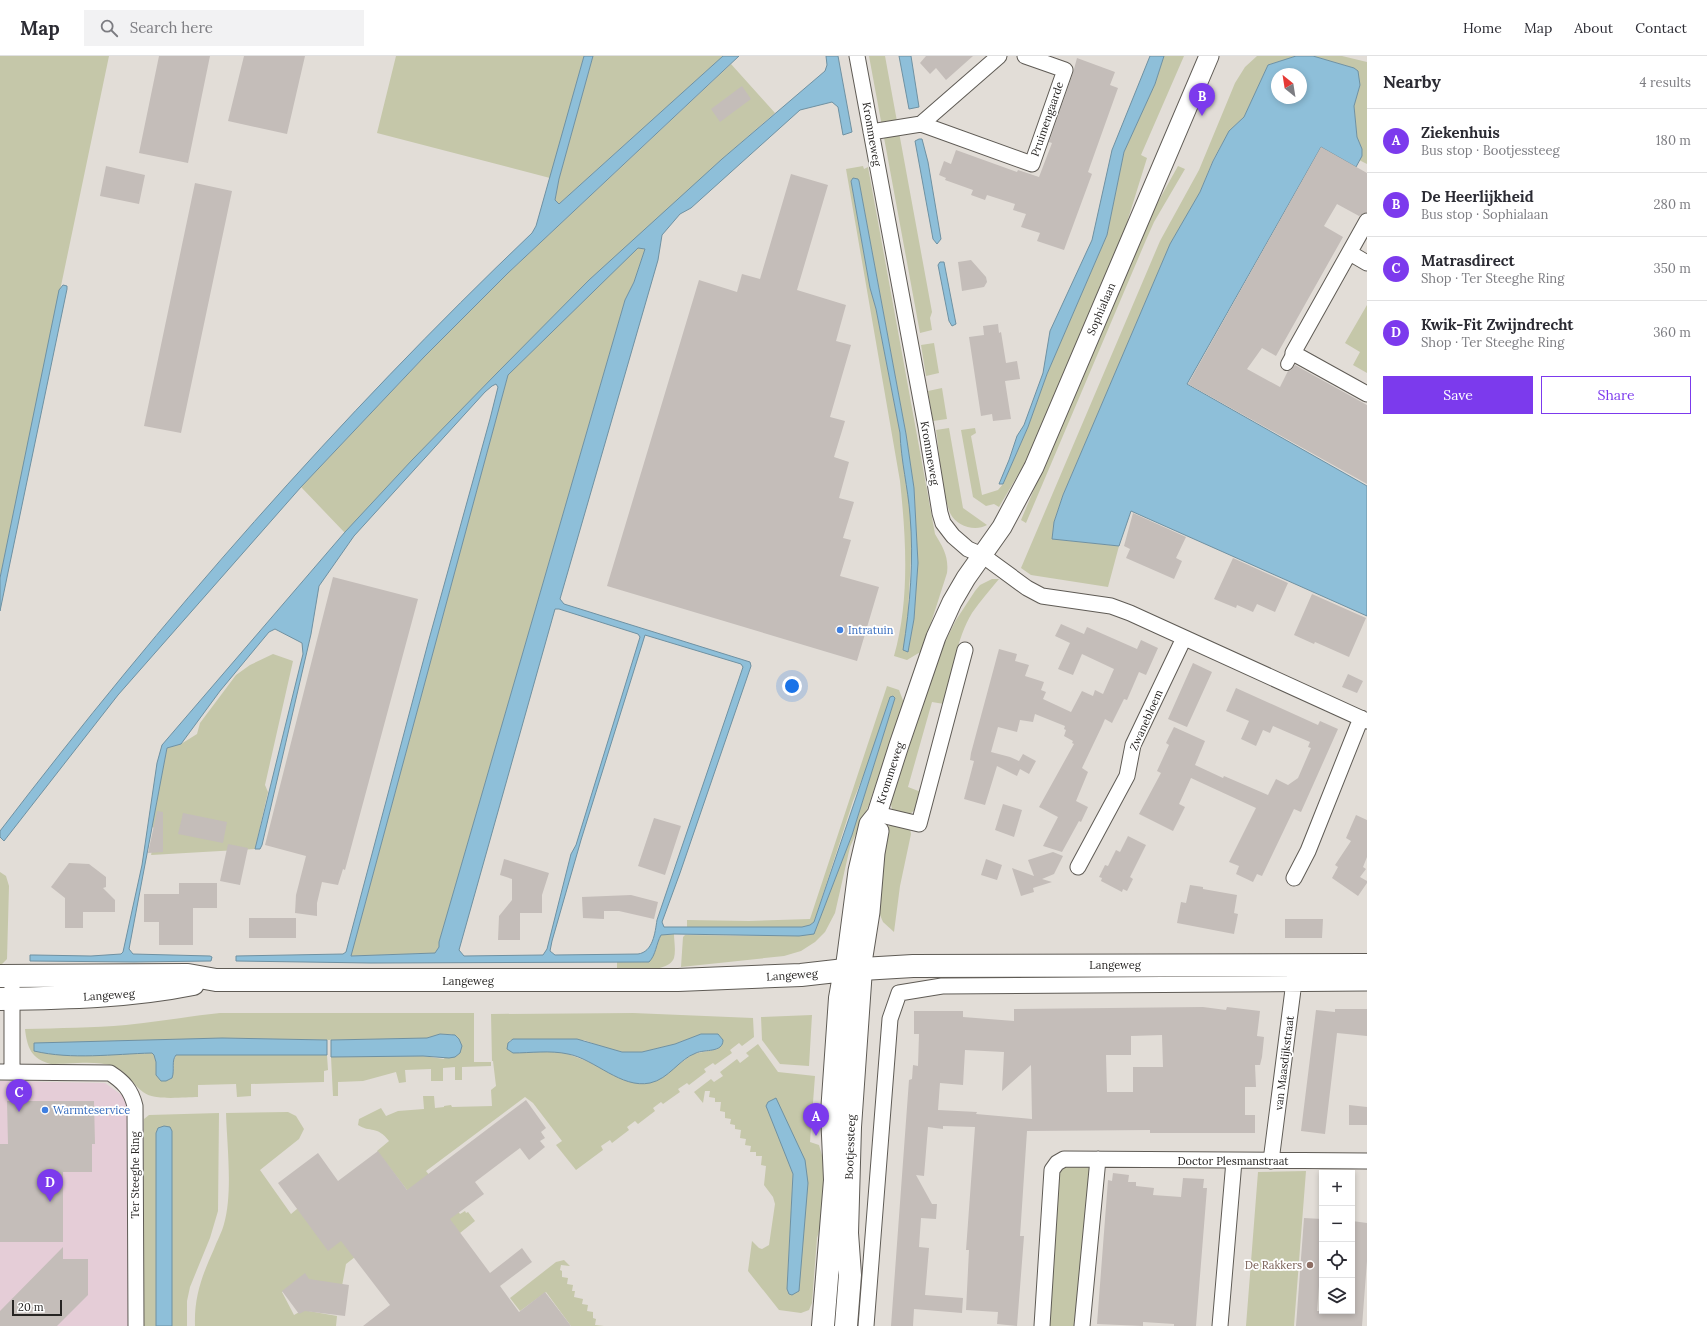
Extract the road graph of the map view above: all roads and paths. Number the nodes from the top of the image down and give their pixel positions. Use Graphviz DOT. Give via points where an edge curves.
graph roads {
  1 [pos="857,56"];
  2 [pos="999,56"];
  3 [pos="1025,56"];
  4 [pos="1209,56"];
  5 [pos="921,124"];
  6 [pos="871,132"];
  7 [pos="1367,221"];
  8 [pos="1350,253"];
  9 [pos="1367,263"];
  10 [pos="1367,394"];
  11 [pos="982,555"];
  12 [pos="1184,638"];
  13 [pos="965,650"];
  14 [pos="1364,719"];
  15 [pos="877,814"];
  16 [pos="1078,867"];
  17 [pos="1294,878"];
  18 [pos="1367,965"];
  19 [pos="853,969"];
  20 [pos="1295,974"];
  21 [pos="6,976"];
  22 [pos="216,980"];
  23 [pos="1367,983"];
  24 [pos="6,999"];
  25 [pos="6,1072"];
  26 [pos="1098,1159"];
  27 [pos="1234,1161"];
  28 [pos="1271,1161"];
  29 [pos="1367,1161"];
  30 [pos="136,1326"];
  31 [pos="823,1326"];
  32 [pos="846,1326"];
  33 [pos="866,1326"];
  34 [pos="1042,1326"];
  35 [pos="1082,1326"];
  36 [pos="1220,1326"];
  1 -- 6 [label="street, Krommeweg"];
  2 -- 5 [label="street"];
  3 -- 5 [label="street, Pruimengaarde" via="1065,70 1032,164"];
  4 -- 11 [label="street, Sophialaan" via="1034,467 1002,527"];
  5 -- 6 [label="street, Pruimengaarde"];
  6 -- 11 [label="street, Krommeweg" via="940,513 943,523 953,536 968,549"];
  7 -- 8 [label="street"];
  8 -- 9 [label="street"];
  8 -- 10 [label="street" via="1290,359"];
  11 -- 12 [label="street" via="1042,596 1111,606"];
  11 -- 15 [label="street, Krommeweg" via="952,602 936,637"];
  12 -- 14 [label="street"];
  12 -- 16 [label="street, Zwanebloem" via="1133,745 1127,776"];
  13 -- 15 [label="street, Krommeweg" via="919,824"];
  14 -- 17 [label="street"];
  15 -- 19 [label="street, Krommeweg" via="879,828 870,912"];
  18 -- 20 [label="main road, Langeweg"];
  19 -- 20 [label="main road, Langeweg" via="921,966"];
  19 -- 22 [label="main road, Langeweg" via="801,975 678,980"];
  19 -- 31 [label="main road, Bootjessteeg" via="840,998 832,1113 835,1180"];
  19 -- 32 [label="main road, Bootjessteeg" via="847,1232 850,1275"];
  20 -- 23 [label="street, Langeweg"];
  20 -- 28 [label="street, van Maasdijkstraat"];
  20 -- 33 [label="street, Langeweg" via="942,986 899,993 890,1019"];
  21 -- 22 [label="main road, Langeweg" via="188,975"];
  21 -- 24 [label="street"];
  22 -- 24 [label="main road, Langeweg" via="125,995"];
  24 -- 25 [label="street"];
  25 -- 30 [label="street, Ter Steeghe Ring" via="110,1073 128,1086 135,1106"];
  26 -- 27 [label="street, Doctor Plesmanstraat"];
  26 -- 34 [label="street, Doctor Plesmanstraat" via="1064,1159 1052,1170"];
  26 -- 35 [label="street"];
  27 -- 28 [label="street, Doctor Plesmanstraat"];
  27 -- 36 [label="street"];
  28 -- 29 [label="street, Doctor Plesmanstraat"];
}
